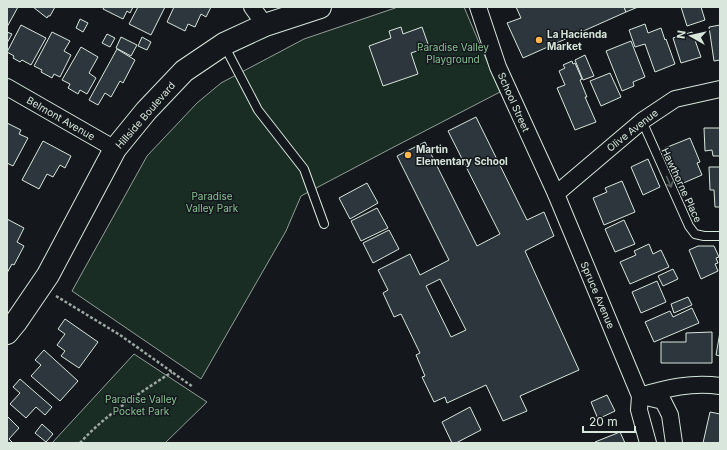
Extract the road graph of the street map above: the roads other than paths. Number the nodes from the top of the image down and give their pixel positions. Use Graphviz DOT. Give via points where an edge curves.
graph roads {
  1 [pos="252,7"];
  2 [pos="320,7"];
  3 [pos="478,7"];
  4 [pos="265,25"];
  5 [pos="224,44"];
  6 [pos="7,87"];
  7 [pos="720,89"];
  8 [pos="642,121"];
  9 [pos="115,149"];
  10 [pos="556,194"];
  11 [pos="324,224"];
  12 [pos="720,236"];
  13 [pos="10,323"];
  14 [pos="720,386"];
  15 [pos="640,396"];
  16 [pos="648,443"];
  17 [pos="674,443"];
  1 -- 4 [label="street"];
  2 -- 4 [label="street, Hillside Boulevard"];
  3 -- 10 [label="street, School Street" via="498,67"];
  4 -- 5 [label="street, Hillside Boulevard"];
  5 -- 9 [label="street, Hillside Boulevard" via="184,71"];
  5 -- 11 [label="lane" via="258,110 304,169"];
  6 -- 9 [label="street, Belmont Avenue"];
  7 -- 8 [label="street, Olive Avenue" via="675,98"];
  8 -- 10 [label="street, Olive Avenue"];
  8 -- 12 [label="lane, Hawthorne Place, one-way" via="695,234"];
  9 -- 13 [label="street, Hillside Boulevard" via="48,275"];
  10 -- 15 [label="street, Spruce Avenue"];
  14 -- 15 [label="street" via="703,384 666,388"];
  15 -- 16 [label="street, Spruce Avenue" via="639,410"];
  15 -- 17 [label="street" via="663,401 670,415"];
}
